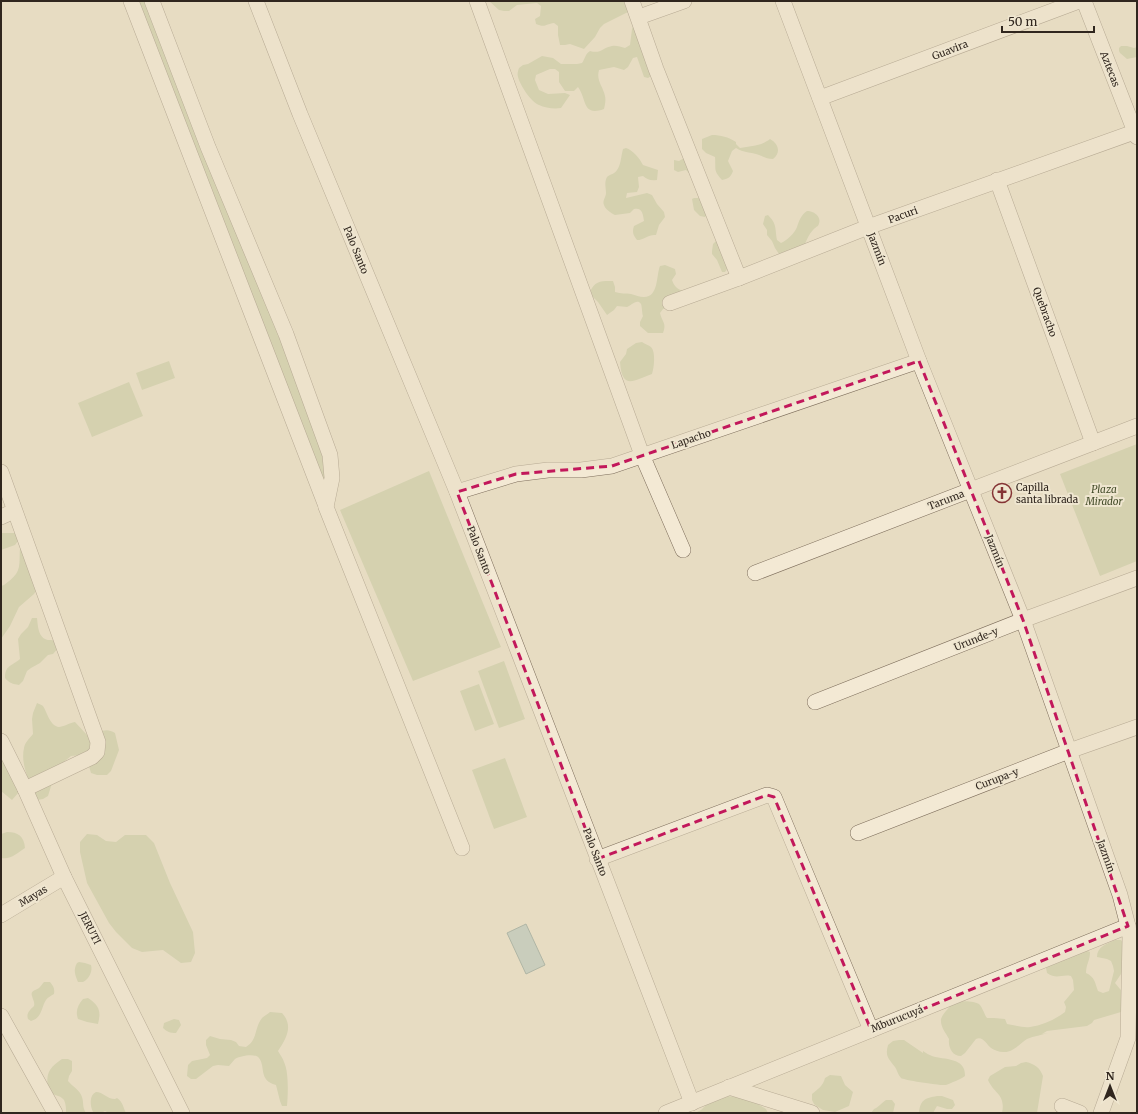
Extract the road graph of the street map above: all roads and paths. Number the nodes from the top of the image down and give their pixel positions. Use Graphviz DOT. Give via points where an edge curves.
graph roads {
  1 [pos="132,1"];
  2 [pos="152,1"];
  3 [pos="256,1"];
  4 [pos="477,1"];
  5 [pos="632,1"];
  6 [pos="684,1"];
  7 [pos="783,1"];
  8 [pos="1079,1"];
  9 [pos="1084,1"];
  10 [pos="639,17"];
  11 [pos="820,98"];
  12 [pos="1136,133"];
  13 [pos="997,180"];
  14 [pos="868,227"];
  15 [pos="739,278"];
  16 [pos="670,303"];
  17 [pos="919,361"];
  18 [pos="1137,426"];
  19 [pos="1093,443"];
  20 [pos="642,456"];
  21 [pos="1,472"];
  22 [pos="970,491"];
  23 [pos="457,492"];
  24 [pos="326,507"];
  25 [pos="8,514"];
  26 [pos="683,550"];
  27 [pos="755,573"];
  28 [pos="1137,578"];
  29 [pos="1023,620"];
  30 [pos="815,702"];
  31 [pos="1137,727"];
  32 [pos="1,741"];
  33 [pos="1068,751"];
  34 [pos="25,790"];
  35 [pos="858,833"];
  36 [pos="462,848"];
  37 [pos="597,859"];
  38 [pos="64,877"];
  39 [pos="1,915"];
  40 [pos="1128,926"];
  41 [pos="1,1016"];
  42 [pos="871,1030"];
  43 [pos="1132,1040"];
  44 [pos="729,1087"];
  45 [pos="692,1103"];
  46 [pos="1062,1106"];
  47 [pos="55,1113"];
  48 [pos="182,1113"];
  49 [pos="666,1113"];
  50 [pos="812,1113"];
  51 [pos="1080,1113"];
  52 [pos="1101,1113"];
  1 -- 24 [label="street"];
  2 -- 24 [label="street" via="208,147 286,334 330,455 332,478"];
  3 -- 23 [label="street, Palo Santo" via="300,114"];
  4 -- 20 [label="street"];
  5 -- 10 [label="street"];
  6 -- 10 [label="street"];
  7 -- 11 [label="street, Jazmín"];
  8 -- 11 [label="street, Guavira"];
  9 -- 12 [label="street, Aztecas"];
  10 -- 15 [label="street" via="656,69"];
  11 -- 14 [label="street, Jazmín"];
  12 -- 13 [label="street, Pacuri"];
  13 -- 14 [label="street, Pacuri"];
  13 -- 19 [label="street, Quebracho"];
  14 -- 15 [label="street, Pacuri"];
  14 -- 17 [label="street, Jazmín"];
  15 -- 16 [label="street, Pacuri"];
  17 -- 20 [label="street, Lapacho"];
  17 -- 22 [label="street, Jazmín"];
  18 -- 19 [label="street, Taruma"];
  19 -- 22 [label="street, Taruma"];
  20 -- 23 [label="street, Lapacho" via="612,466 516,474"];
  20 -- 26 [label="street"];
  21 -- 25 [label="street"];
  22 -- 27 [label="street, Taruma"];
  22 -- 29 [label="street, Jazmín"];
  23 -- 37 [label="street, Palo Santo"];
  24 -- 36 [label="street"];
  25 -- 34 [label="street" via="98,742 97,752 92,757"];
  28 -- 29 [label="street, Urunde-y"];
  29 -- 30 [label="street, Urunde-y"];
  29 -- 33 [label="street, Jazmín"];
  31 -- 33 [label="street, Curupa-y"];
  32 -- 34 [label="street, JERUTI"];
  33 -- 35 [label="street, Curupa-y"];
  33 -- 40 [label="street, Jazmín" via="1120,896"];
  34 -- 38 [label="street, JERUTI"];
  37 -- 42 [label="street" via="767,795 774,797"];
  37 -- 45 [label="street, Palo Santo"];
  38 -- 39 [label="street, Mayas"];
  38 -- 48 [label="street, JERUTI"];
  40 -- 42 [label="street, Mburucuyá"];
  40 -- 43 [label="street, Jazmín"];
  41 -- 47 [label="street"];
  42 -- 44 [label="street, Mburucuyá"];
  43 -- 52 [label="street, Jazmín"];
  44 -- 45 [label="street, Mburucuyá"];
  44 -- 50 [label="street"];
  45 -- 49 [label="street, Mburucuyá"];
  46 -- 51 [label="street"];
}
